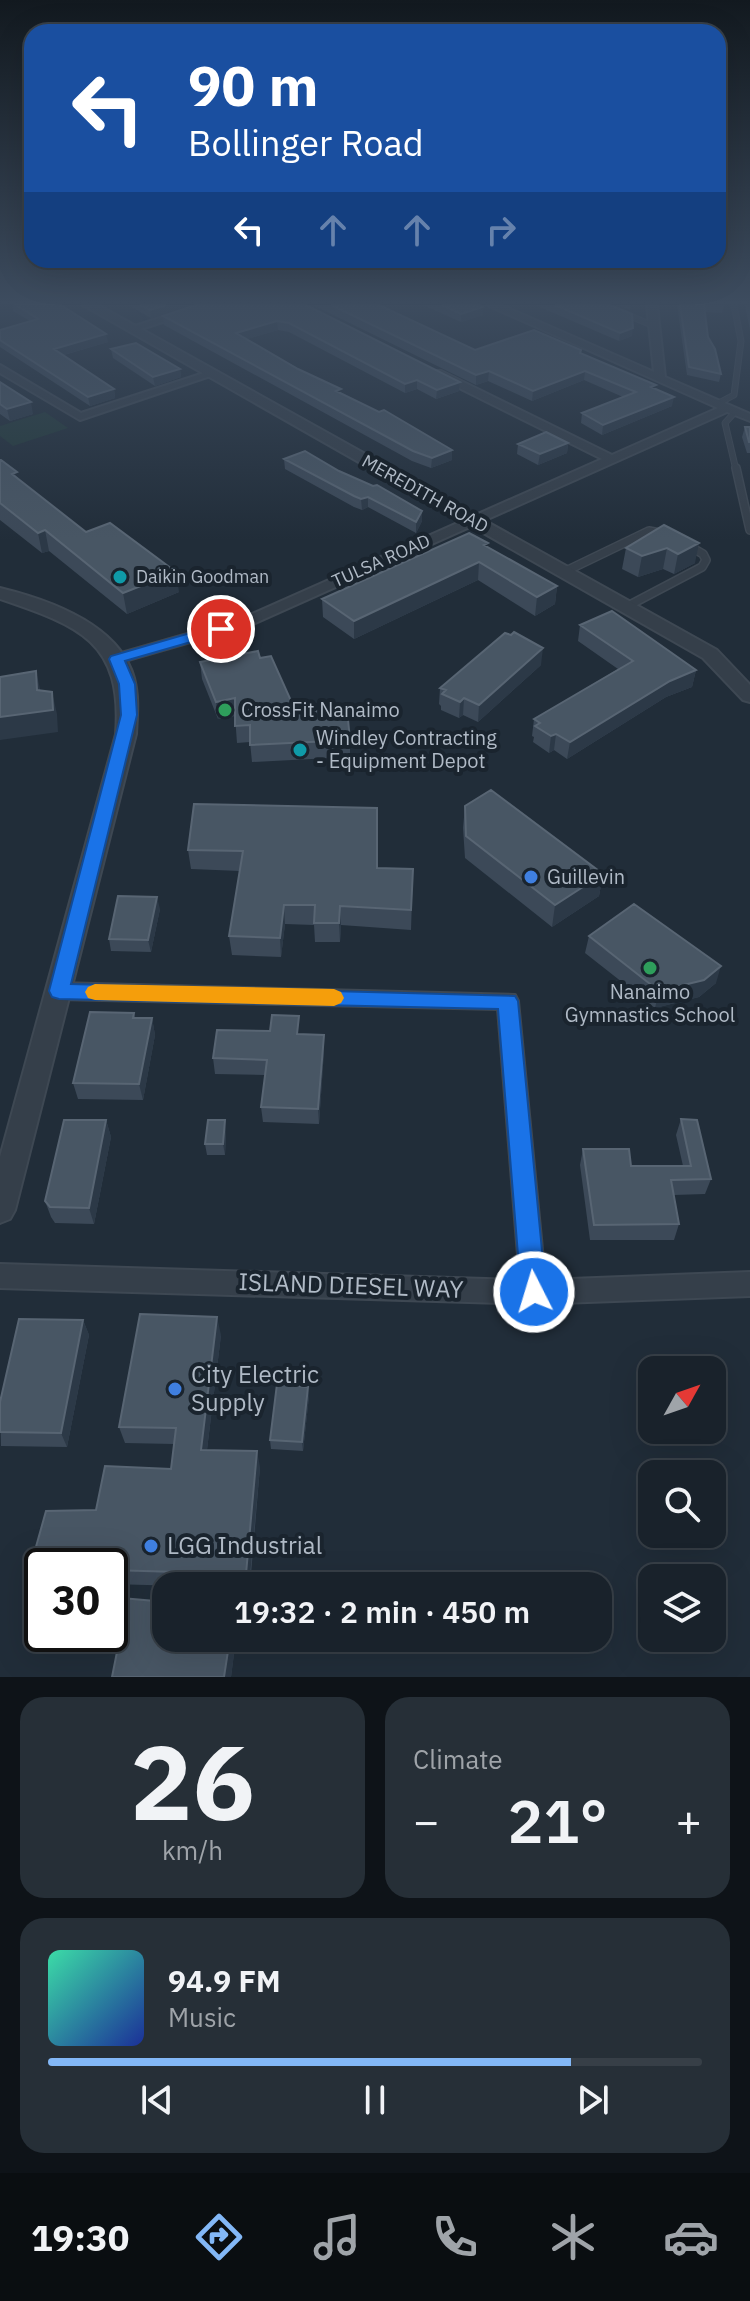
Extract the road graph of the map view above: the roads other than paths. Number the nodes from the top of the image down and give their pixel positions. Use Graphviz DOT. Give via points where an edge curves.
graph roads {
  1 [pos="25,383"];
  2 [pos="183,383"];
  3 [pos="227,383"];
  4 [pos="457,383"];
  5 [pos="670,383"];
  6 [pos="736,383"];
  7 [pos="727,408"];
  8 [pos="750,418"];
  9 [pos="612,459"];
  10 [pos="471,521"];
  11 [pos="750,530"];
  12 [pos="564,572"];
  13 [pos="0,593"];
  14 [pos="626,607"];
  15 [pos="116,659"];
  16 [pos="749,694"];
  17 [pos="59,991"];
  18 [pos="0,1210"];
  19 [pos="0,1276"];
  20 [pos="750,1284"];
  21 [pos="534,1292"];
  1 -- 2 [label="street" via="80,417"];
  3 -- 10 [label="street, MEREDITH ROAD"];
  4 -- 9 [label="street"];
  5 -- 7 [label="street"];
  6 -- 7 [label="lane"];
  7 -- 8 [label="street"];
  7 -- 9 [label="street, TULSA ROAD"];
  7 -- 11 [label="lane" via="725,423"];
  9 -- 10 [label="street, TULSA ROAD"];
  10 -- 12 [label="street, MEREDITH ROAD"];
  10 -- 15 [label="street, TULSA ROAD" via="248,621"];
  12 -- 14 [label="street, MEREDITH ROAD"];
  12 -- 14 [label="lane" via="653,530 703,554 702,567"];
  13 -- 15 [label="street" via="75,620 98,636"];
  14 -- 16 [label="street, MEREDITH ROAD" via="710,654"];
  15 -- 17 [label="street" via="127,684 129,715"];
  17 -- 18 [label="street"];
  17 -- 21 [label="street" via="508,1001"];
  19 -- 21 [label="street, ISLAND DIESEL WAY"];
  20 -- 21 [label="street, ISLAND DIESEL WAY"];
}
